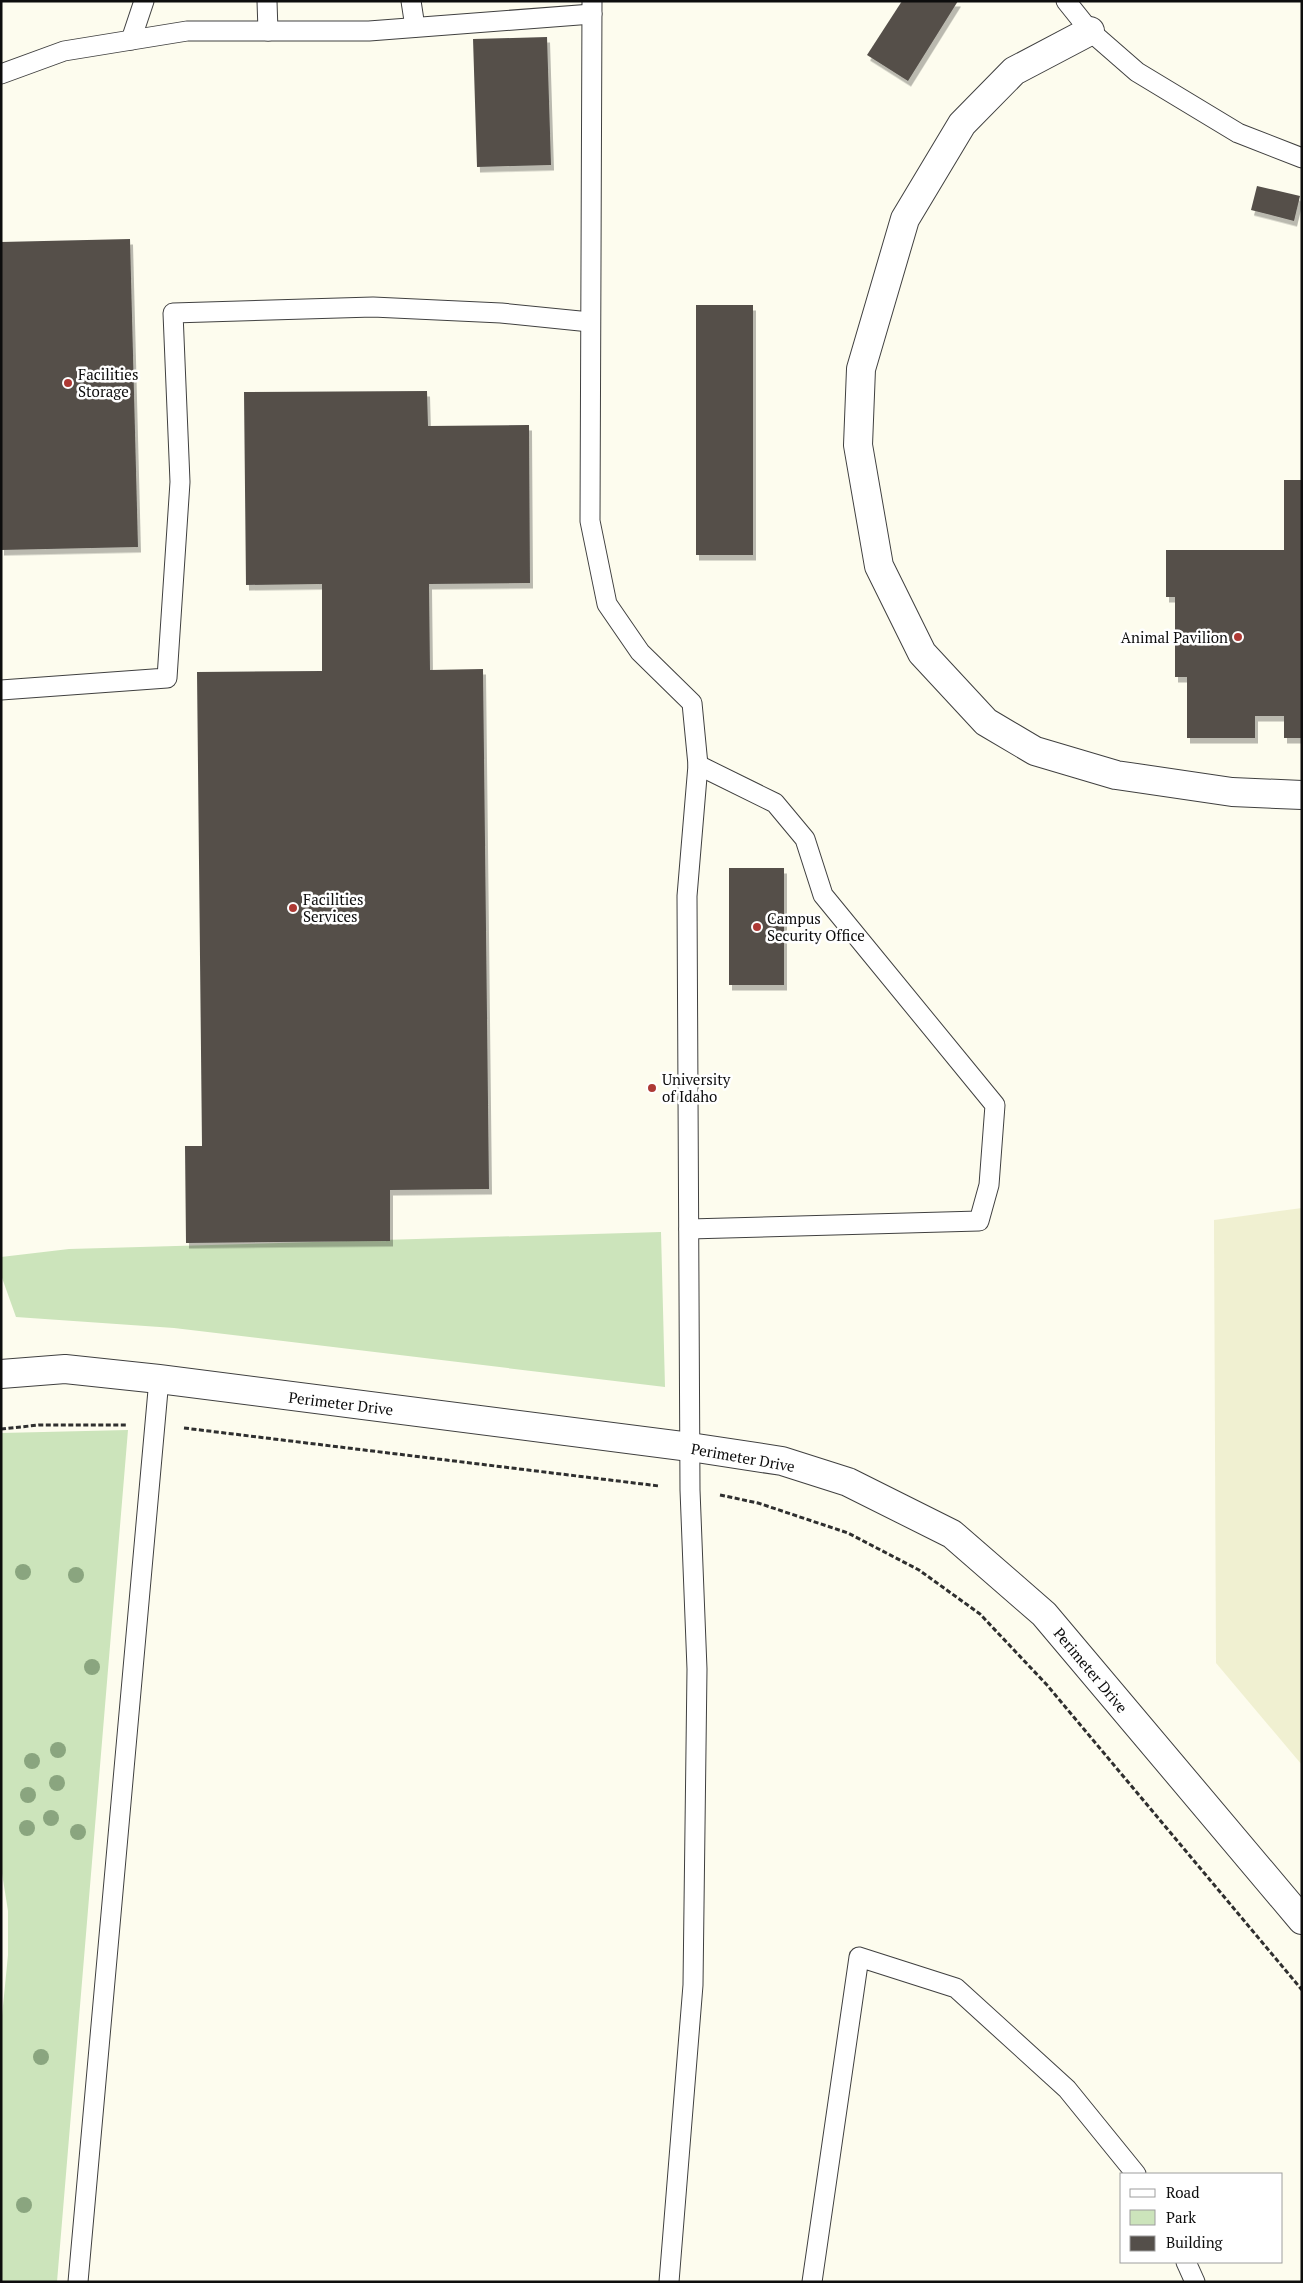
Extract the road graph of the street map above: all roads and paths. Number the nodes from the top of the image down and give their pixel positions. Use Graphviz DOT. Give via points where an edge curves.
graph roads {
  1 [pos="144,1"];
  2 [pos="267,1"];
  3 [pos="411,1"];
  4 [pos="1066,1"];
  5 [pos="592,8"];
  6 [pos="415,27"];
  7 [pos="268,31"];
  8 [pos="1090,32"];
  9 [pos="131,40"];
  10 [pos="1,74"];
  11 [pos="1302,158"];
  12 [pos="590,322"];
  13 [pos="1,690"];
  14 [pos="698,765"];
  15 [pos="1302,795"];
  16 [pos="689,1229"];
  17 [pos="1,1374"];
  18 [pos="159,1379"];
  19 [pos="690,1447"];
  20 [pos="1302,1920"];
  21 [pos="1135,2173"];
  22 [pos="1186,2263"];
  23 [pos="78,2282"];
  24 [pos="669,2282"];
  25 [pos="812,2282"];
  26 [pos="1195,2282"];
  1 -- 9 [label="lane"];
  2 -- 7 [label="lane"];
  3 -- 6 [label="lane"];
  4 -- 8 [label="lane"];
  5 -- 6 [label="lane"];
  5 -- 12 [label="lane"];
  6 -- 7 [label="lane" via="369,31"];
  7 -- 9 [label="lane" via="186,31"];
  8 -- 11 [label="lane" via="1136,72 1238,133"];
  8 -- 15 [label="street" via="1014,71 962,124 905,219 862,370 858,445 879,566 922,653 986,722 1035,751 1116,775 1232,792"];
  9 -- 10 [label="lane" via="64,50"];
  12 -- 13 [label="lane" via="500,313 373,307 173,313 180,482 167,678"];
  12 -- 14 [label="lane" via="590,521 607,604 640,652 692,703"];
  14 -- 16 [label="lane" via="687,896"];
  14 -- 16 [label="lane" via="775,803 805,838 822,895 995,1105 989,1185 979,1221"];
  16 -- 19 [label="lane"];
  17 -- 18 [label="street, Perimeter Drive" via="65,1369"];
  18 -- 19 [label="street, Perimeter Drive"];
  18 -- 23 [label="lane"];
  19 -- 20 [label="street, Perimeter Drive" via="782,1461 848,1482 952,1534 1044,1614"];
  19 -- 24 [label="lane" via="697,1669 693,1985"];
  21 -- 25 [label="lane" via="1067,2089 956,1988 860,1957"];
  22 -- 26 [label="lane"];
}
